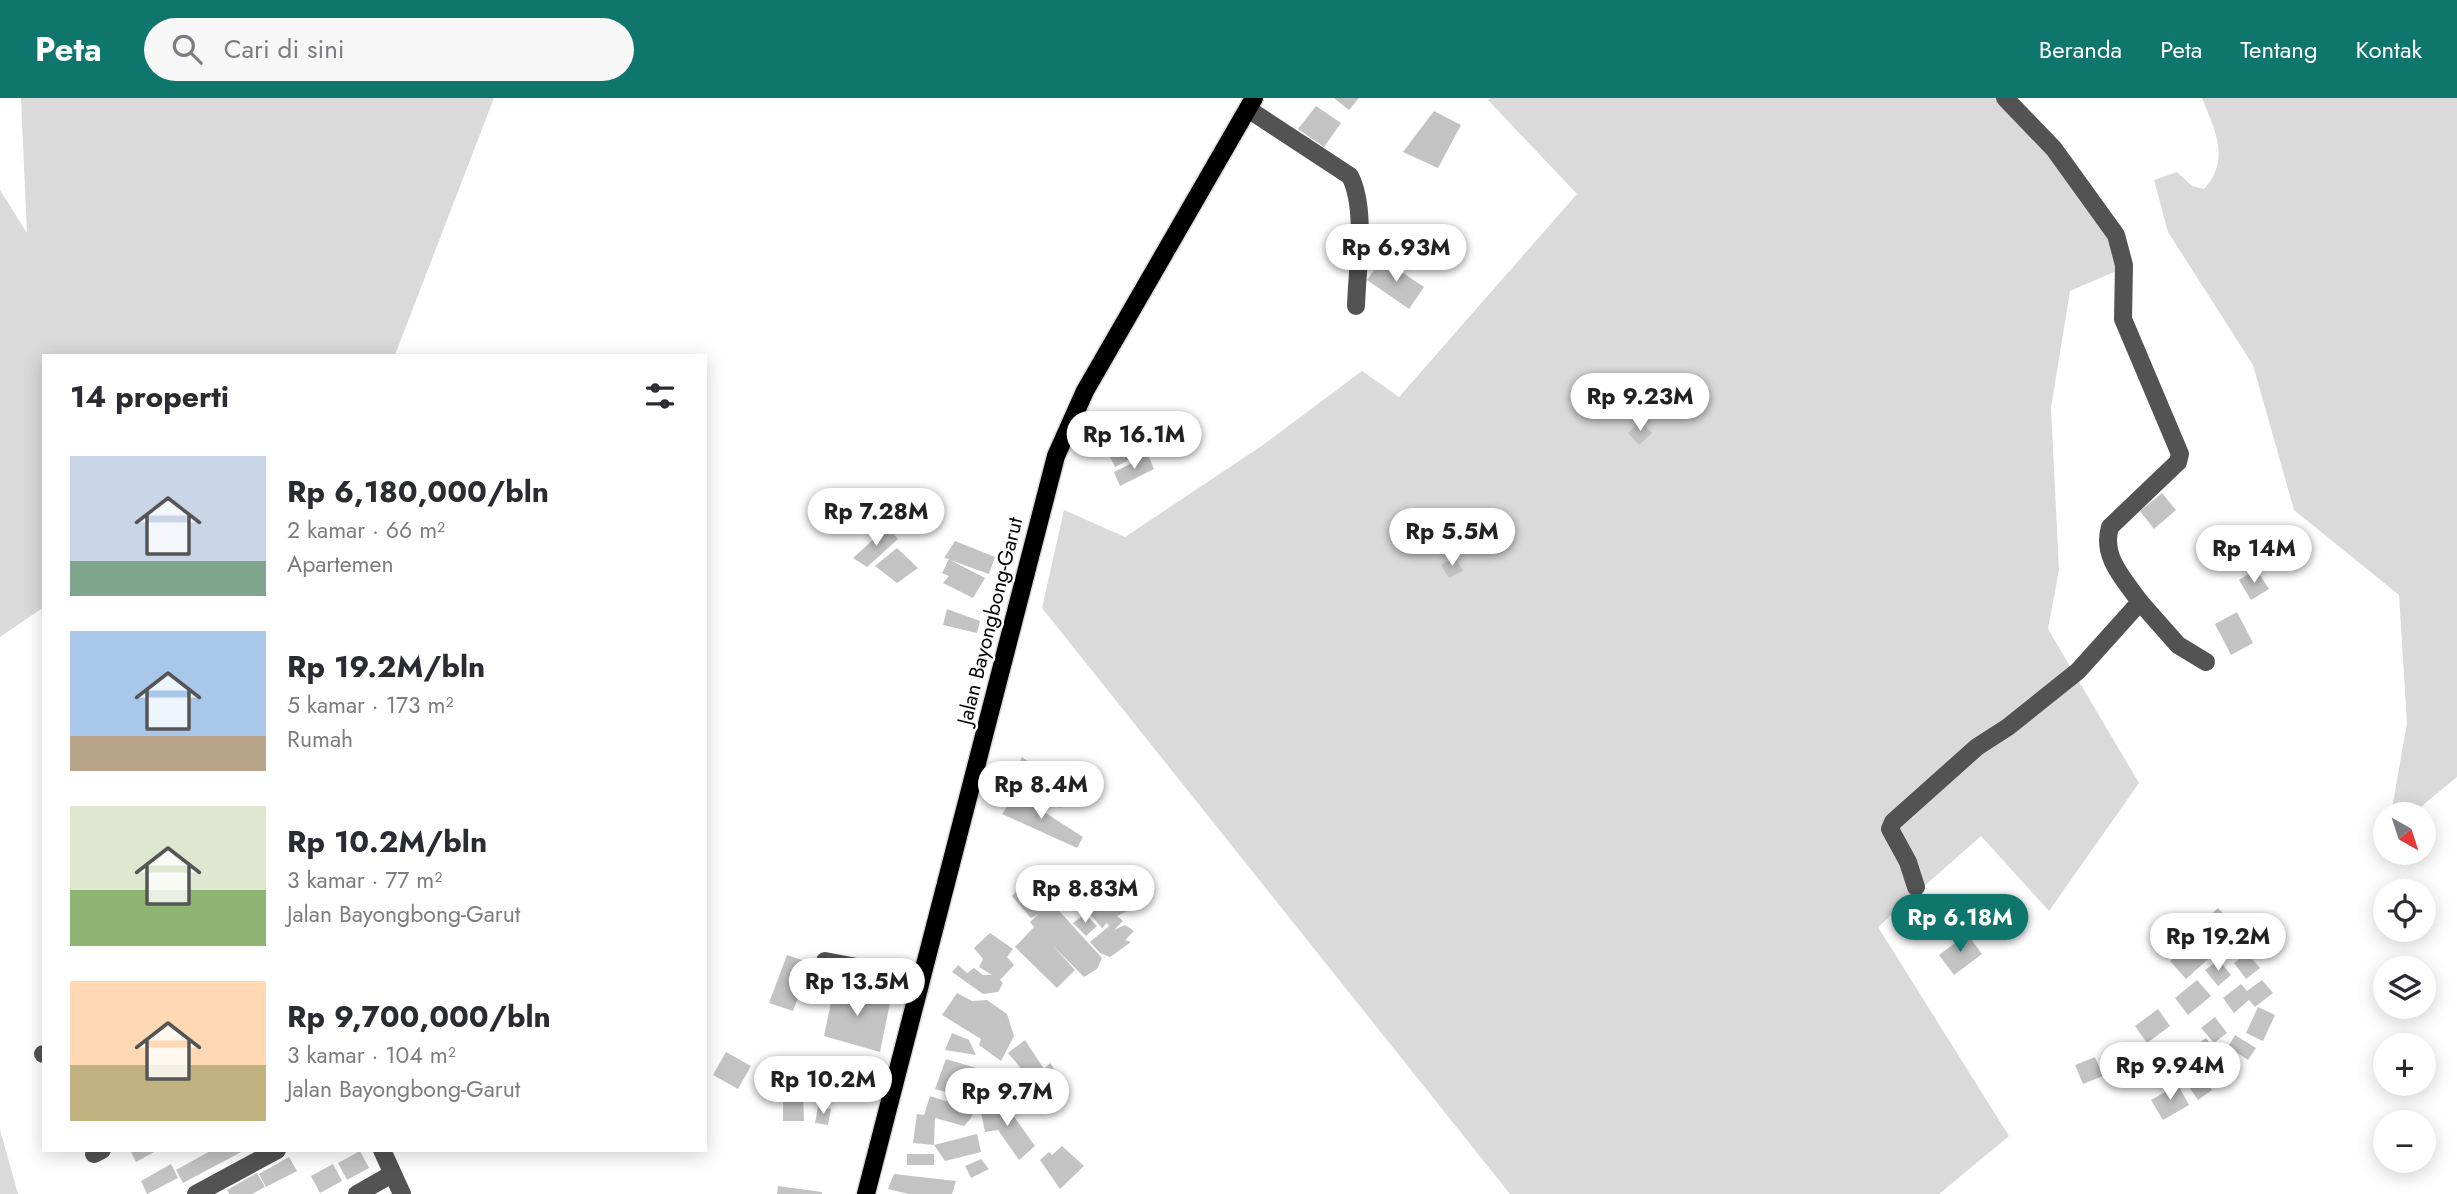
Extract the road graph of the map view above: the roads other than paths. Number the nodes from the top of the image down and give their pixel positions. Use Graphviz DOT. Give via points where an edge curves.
graph roads {
  1 [pos="2006,98"];
  2 [pos="1251,103"];
  3 [pos="1356,306"];
  4 [pos="2140,602"];
  5 [pos="2206,662"];
  6 [pos="1916,887"];
  7 [pos="825,961"];
  8 [pos="919,979"];
  9 [pos="273,1152"];
  10 [pos="383,1152"];
  11 [pos="391,1174"];
  12 [pos="196,1194"];
  13 [pos="357,1194"];
  14 [pos="402,1194"];
  15 [pos="866,1194"];
  1 -- 4 [label="street" via="2054,149 2116,235 2124,265 2123,319 2180,447 2178,462 2108,533 2109,557"];
  2 -- 3 [label="street" via="1350,176 1358,210"];
  2 -- 8 [label="main road, Jalan Bayongbong-Garut" via="1085,391 1056,456"];
  4 -- 5 [label="street" via="2178,645"];
  4 -- 6 [label="street" via="2078,671 1977,747 1893,822 1890,829"];
  7 -- 8 [label="street"];
  8 -- 15 [label="main road, Jalan Bayongbong-Garut"];
  9 -- 12 [label="street"];
  10 -- 11 [label="street"];
  11 -- 13 [label="street"];
  11 -- 14 [label="street"];
}
